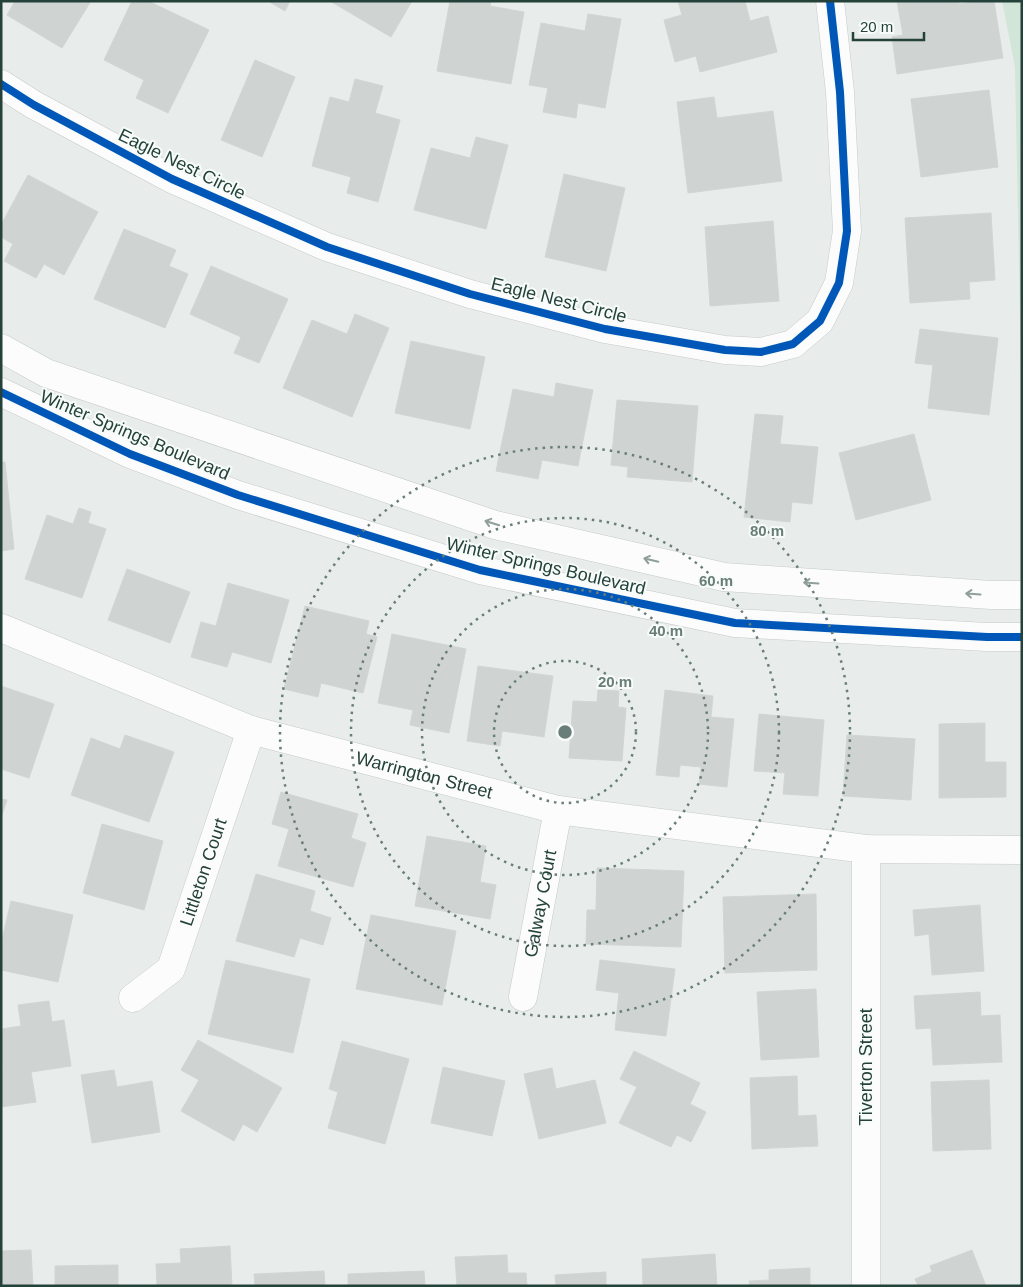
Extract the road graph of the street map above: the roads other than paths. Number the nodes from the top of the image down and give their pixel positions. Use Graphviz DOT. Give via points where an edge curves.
graph roads {
  1 [pos="830,1"];
  2 [pos="1,84"];
  3 [pos="1,348"];
  4 [pos="1,392"];
  5 [pos="1022,595"];
  6 [pos="1,628"];
  7 [pos="1022,637"];
  8 [pos="251,730"];
  9 [pos="558,810"];
  10 [pos="866,849"];
  11 [pos="1022,850"];
  12 [pos="523,997"];
  13 [pos="133,998"];
  14 [pos="866,1286"];
  1 -- 2 [label="street, Eagle Nest Circle" via="840,92 846,231 839,283 820,321 793,344 761,352 725,350 604,329 470,294 327,247 172,179"];
  5 -- 3 [label="street, Winter Springs Boulevard, one-way" via="724,577 495,525 46,374"];
  4 -- 7 [label="street, Winter Springs Boulevard" via="130,454 238,496 480,570 735,623"];
  6 -- 8 [label="street, Warrington Street"];
  8 -- 9 [label="street, Warrington Street"];
  8 -- 13 [label="street, Littleton Court" via="171,969"];
  9 -- 10 [label="street, Warrington Street"];
  9 -- 12 [label="street, Galway Court"];
  10 -- 11 [label="street, Warrington Street"];
  10 -- 14 [label="street, Tiverton Street"];
}
